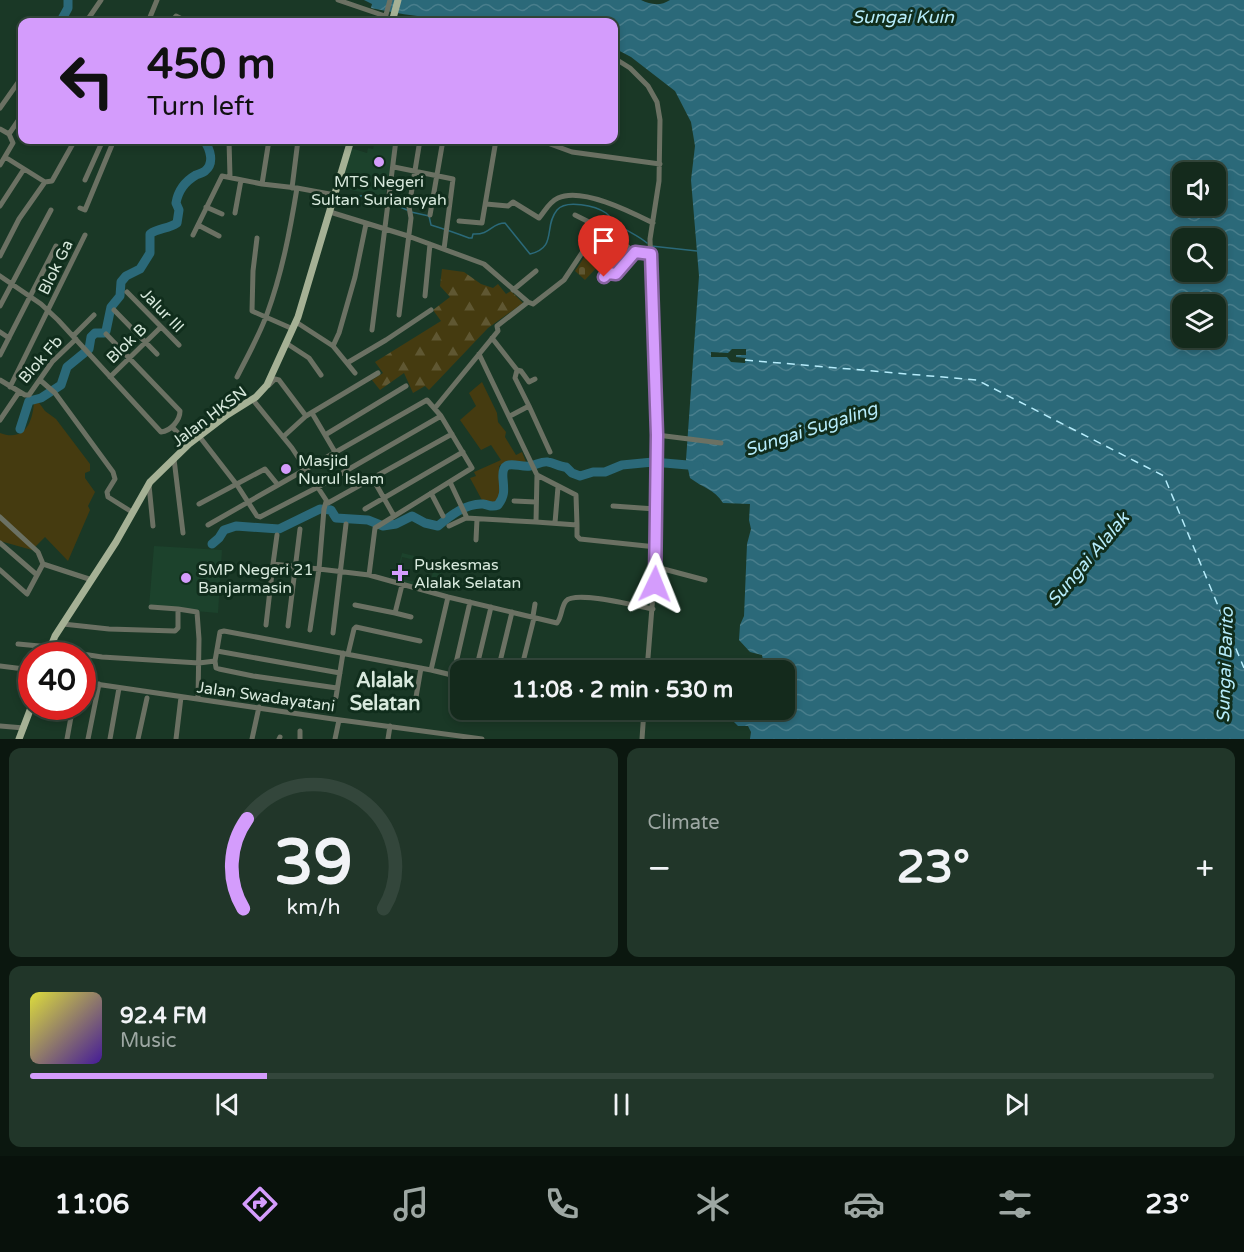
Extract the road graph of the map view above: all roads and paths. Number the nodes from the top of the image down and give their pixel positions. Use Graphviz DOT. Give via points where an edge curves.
graph roads {
  1 [pos="101,0"];
  2 [pos="157,0"];
  3 [pos="338,0"];
  4 [pos="390,0"];
  5 [pos="398,0"];
  6 [pos="385,17"];
  7 [pos="89,18"];
  8 [pos="150,18"];
  9 [pos="393,18"];
  10 [pos="618,61"];
  11 [pos="18,83"];
  12 [pos="0,108"];
  13 [pos="18,121"];
  14 [pos="0,129"];
  15 [pos="9,134"];
  16 [pos="73,144"];
  17 [pos="101,144"];
  18 [pos="112,144"];
  19 [pos="229,144"];
  20 [pos="268,144"];
  21 [pos="298,144"];
  22 [pos="350,144"];
  23 [pos="396,144"];
  24 [pos="419,144"];
  25 [pos="442,144"];
  26 [pos="495,144"];
  27 [pos="540,144"];
  28 [pos="552,144"];
  29 [pos="539,148"];
  30 [pos="5,157"];
  31 [pos="660,164"];
  32 [pos="0,165"];
  33 [pos="393,167"];
  34 [pos="24,169"];
  35 [pos="415,171"];
  36 [pos="436,176"];
  37 [pos="230,177"];
  38 [pos="86,180"];
  39 [pos="241,180"];
  40 [pos="45,182"];
  41 [pos="262,184"];
  42 [pos="295,188"];
  43 [pos="335,195"];
  44 [pos="486,204"];
  45 [pos="0,206"];
  46 [pos="206,207"];
  47 [pos="80,208"];
  48 [pos="51,210"];
  49 [pos="330,212"];
  50 [pos="235,213"];
  51 [pos="222,214"];
  52 [pos="430,215"];
  53 [pos="575,215"];
  54 [pos="459,221"];
  55 [pos="653,223"];
  56 [pos="366,224"];
  57 [pos="198,225"];
  58 [pos="599,227"];
  59 [pos="385,229"];
  60 [pos="86,235"];
  61 [pos="193,235"];
  62 [pos="219,236"];
  63 [pos="408,236"];
  64 [pos="257,238"];
  65 [pos="430,244"];
  66 [pos="56,246"];
  67 [pos="444,249"];
  68 [pos="651,251"];
  69 [pos="635,252"];
  70 [pos="0,256"];
  71 [pos="536,271"];
  72 [pos="0,276"];
  73 [pos="604,277"];
  74 [pos="12,283"];
  75 [pos="513,290"];
  76 [pos="128,292"];
  77 [pos="30,297"];
  78 [pos="425,297"];
  79 [pos="528,302"];
  80 [pos="0,306"];
  81 [pos="114,310"];
  82 [pos="431,310"];
  83 [pos="48,311"];
  84 [pos="94,315"];
  85 [pos="399,315"];
  86 [pos="266,316"];
  87 [pos="295,325"];
  88 [pos="160,328"];
  89 [pos="372,330"];
  90 [pos="0,332"];
  91 [pos="106,333"];
  92 [pos="9,338"];
  93 [pos="75,338"];
  94 [pos="492,338"];
  95 [pos="146,342"];
  96 [pos="286,344"];
  97 [pos="179,345"];
  98 [pos="333,346"];
  99 [pos="157,354"];
  100 [pos="479,354"];
  101 [pos="0,355"];
  102 [pos="129,359"];
  103 [pos="347,363"];
  104 [pos="517,370"];
  105 [pos="355,373"];
  106 [pos="378,374"];
  107 [pos="321,375"];
  108 [pos="110,377"];
  109 [pos="237,377"];
  110 [pos="0,380"];
  111 [pos="40,380"];
  112 [pos="535,380"];
  113 [pos="406,386"];
  114 [pos="10,387"];
  115 [pos="263,390"];
  116 [pos="22,394"];
  117 [pos="253,400"];
  118 [pos="529,406"];
  119 [pos="435,408"];
  120 [pos="309,414"];
  121 [pos="441,416"];
  122 [pos="510,416"];
  123 [pos="0,420"];
  124 [pos="172,427"];
  125 [pos="452,434"];
  126 [pos="325,435"];
  127 [pos="657,435"];
  128 [pos="199,436"];
  129 [pos="283,437"];
  130 [pos="721,443"];
  131 [pos="189,444"];
  132 [pos="335,452"];
  133 [pos="463,452"];
  134 [pos="550,452"];
  135 [pos="174,459"];
  136 [pos="307,469"];
  137 [pos="537,475"];
  138 [pos="373,479"];
  139 [pos="450,482"];
  140 [pos="149,485"];
  141 [pos="237,485"];
  142 [pos="278,485"];
  143 [pos="318,487"];
  144 [pos="558,487"];
  145 [pos="431,493"];
  146 [pos="384,498"];
  147 [pos="514,501"];
  148 [pos="249,502"];
  149 [pos="536,502"];
  150 [pos="199,504"];
  151 [pos="326,505"];
  152 [pos="613,506"];
  153 [pos="365,509"];
  154 [pos="656,509"];
  155 [pos="132,512"];
  156 [pos="394,516"];
  157 [pos="443,516"];
  158 [pos="0,517"];
  159 [pos="467,518"];
  160 [pos="477,519"];
  161 [pos="536,522"];
  162 [pos="555,523"];
  163 [pos="346,524"];
  164 [pos="208,525"];
  165 [pos="578,525"];
  166 [pos="153,526"];
  167 [pos="449,526"];
  168 [pos="300,529"];
  169 [pos="183,534"];
  170 [pos="278,535"];
  171 [pos="476,540"];
  172 [pos="0,543"];
  173 [pos="656,547"];
  174 [pos="43,564"];
  175 [pos="273,564"];
  176 [pos="296,566"];
  177 [pos="656,567"];
  178 [pos="319,569"];
  179 [pos="0,570"];
  180 [pos="341,572"];
  181 [pos="37,575"];
  182 [pos="369,575"];
  183 [pos="92,580"];
  184 [pos="705,580"];
  185 [pos="402,585"];
  186 [pos="448,597"];
  187 [pos="470,602"];
  188 [pos="535,604"];
  189 [pos="355,605"];
  190 [pos="151,607"];
  191 [pos="491,607"];
  192 [pos="178,609"];
  193 [pos="653,609"];
  194 [pos="512,612"];
  195 [pos="395,613"];
  196 [pos="411,617"];
  197 [pos="533,617"];
  198 [pos="63,624"];
  199 [pos="266,625"];
  200 [pos="288,626"];
  201 [pos="310,630"];
  202 [pos="333,633"];
  203 [pos="420,641"];
  204 [pos="53,642"];
  205 [pos="217,651"];
  206 [pos="345,653"];
  207 [pos="96,656"];
  208 [pos="457,660"];
  209 [pos="478,660"];
  210 [pos="500,660"];
  211 [pos="523,660"];
  212 [pos="648,660"];
  213 [pos="215,661"];
  214 [pos="199,663"];
  215 [pos="0,666"];
  216 [pos="18,668"];
  217 [pos="421,668"];
  218 [pos="431,670"];
  219 [pos="340,673"];
  220 [pos="450,675"];
  221 [pos="96,684"];
  222 [pos="99,684"];
  223 [pos="119,688"];
  224 [pos="337,688"];
  225 [pos="181,697"];
  226 [pos="336,697"];
  227 [pos="147,698"];
  228 [pos="198,699"];
  229 [pos="415,703"];
  230 [pos="259,707"];
  231 [pos="27,720"];
  232 [pos="70,720"];
  233 [pos="339,720"];
  234 [pos="643,720"];
  235 [pos="0,726"];
  236 [pos="390,726"];
  237 [pos="24,728"];
  238 [pos="300,731"];
  239 [pos="19,739"];
  240 [pos="67,739"];
  241 [pos="88,739"];
  242 [pos="110,739"];
  243 [pos="138,739"];
  244 [pos="176,739"];
  245 [pos="252,739"];
  246 [pos="300,739"];
  247 [pos="335,739"];
  248 [pos="388,739"];
  249 [pos="482,739"];
  250 [pos="642,739"];
  1 -- 7 [label="street"];
  2 -- 8 [label="street"];
  3 -- 6 [label="street"];
  4 -- 6 [label="street"];
  5 -- 9 [label="main road, bridge"];
  10 -- 31 [label="street" via="637,74 654,95 660,120"];
  11 -- 12 [label="street"];
  13 -- 15 [label="street"];
  14 -- 15 [label="street"];
  15 -- 30 [label="street" via="13,143"];
  16 -- 40 [label="street" via="55,179"];
  17 -- 38 [label="street"];
  18 -- 47 [label="street" via="85,210"];
  19 -- 37 [label="street"];
  20 -- 41 [label="street"];
  21 -- 42 [label="street"];
  22 -- 43 [label="main road, Jalan HKSN"];
  23 -- 33 [label="street"];
  24 -- 35 [label="street"];
  25 -- 36 [label="street"];
  26 -- 44 [label="street"];
  27 -- 29 [label="street"];
  28 -- 31 [label="street" via="572,152"];
  30 -- 32 [label="street"];
  30 -- 34 [label="street"];
  31 -- 55 [label="street"];
  33 -- 35 [label="street"];
  33 -- 59 [label="street"];
  34 -- 40 [label="street"];
  34 -- 45 [label="street"];
  35 -- 36 [label="street"];
  35 -- 63 [label="street"];
  36 -- 52 [label="street"];
  36 -- 67 [label="street" via="453,179"];
  37 -- 39 [label="street"];
  37 -- 46 [label="street" via="220,176"];
  39 -- 41 [label="street"];
  39 -- 50 [label="street"];
  40 -- 70 [label="street"];
  41 -- 42 [label="street"];
  42 -- 43 [label="street"];
  42 -- 86 [label="street" via="284,260"];
  43 -- 49 [label="main road, Jalan HKSN"];
  44 -- 54 [label="street" via="480,224"];
  44 -- 55 [label="street" via="508,206 513,202 539,218 560,197 597,198"];
  46 -- 51 [label="street"];
  46 -- 57 [label="street"];
  48 -- 74 [label="street"];
  49 -- 56 [label="street"];
  49 -- 87 [label="main road, Jalan HKSN"];
  53 -- 58 [label="street"];
  55 -- 68 [label="street"];
  56 -- 59 [label="street"];
  56 -- 98 [label="street"];
  57 -- 61 [label="street"];
  57 -- 62 [label="street"];
  58 -- 69 [label="street"];
  58 -- 79 [label="street" via="564,280 533,304"];
  59 -- 63 [label="street"];
  59 -- 89 [label="street"];
  60 -- 83 [label="street, Blok Ga"];
  63 -- 65 [label="street"];
  63 -- 85 [label="street"];
  64 -- 86 [label="street" via="252,311"];
  65 -- 67 [label="street"];
  65 -- 78 [label="street"];
  66 -- 77 [label="street"];
  67 -- 75 [label="street" via="490,267"];
  68 -- 69 [label="street"];
  68 -- 127 [label="street"];
  69 -- 73 [label="street" via="616,274"];
  71 -- 75 [label="street"];
  72 -- 74 [label="street"];
  74 -- 77 [label="street"];
  74 -- 80 [label="street"];
  75 -- 79 [label="street"];
  76 -- 88 [label="street, Jalur III"];
  77 -- 83 [label="street"];
  77 -- 92 [label="street"];
  79 -- 94 [label="street" via="497,326"];
  81 -- 95 [label="street"];
  82 -- 103 [label="street"];
  83 -- 93 [label="street"];
  83 -- 114 [label="street, Blok Ga"];
  84 -- 93 [label="street, Blok Fb"];
  86 -- 87 [label="street"];
  86 -- 109 [label="street"];
  87 -- 96 [label="main road, Jalan HKSN"];
  87 -- 98 [label="street"];
  88 -- 95 [label="street, Blok B"];
  88 -- 97 [label="street, Jalur III"];
  90 -- 92 [label="street"];
  91 -- 102 [label="street"];
  92 -- 101 [label="street"];
  93 -- 108 [label="street"];
  93 -- 111 [label="street, Blok Fb"];
  94 -- 100 [label="street"];
  94 -- 104 [label="street"];
  95 -- 99 [label="street"];
  95 -- 102 [label="street, Blok B"];
  96 -- 107 [label="street" via="309,358"];
  96 -- 115 [label="main road, Jalan HKSN"];
  98 -- 103 [label="street"];
  100 -- 119 [label="street"];
  100 -- 122 [label="street"];
  102 -- 108 [label="street, Blok B"];
  102 -- 124 [label="street" via="180,411"];
  103 -- 105 [label="street"];
  104 -- 112 [label="street" via="529,382"];
  104 -- 118 [label="street" via="514,378"];
  106 -- 120 [label="street"];
  108 -- 124 [label="street" via="161,432"];
  110 -- 114 [label="street"];
  111 -- 116 [label="street, Blok Fb" via="29,394"];
  111 -- 155 [label="street" via="113,472 115,479 108,497"];
  113 -- 126 [label="street"];
  114 -- 116 [label="street"];
  115 -- 117 [label="main road, Jalan HKSN"];
  115 -- 120 [label="street" via="278,379"];
  116 -- 123 [label="street, Blok Fb"];
  117 -- 128 [label="main road, Jalan HKSN"];
  117 -- 129 [label="street"];
  118 -- 122 [label="street"];
  118 -- 134 [label="street"];
  119 -- 121 [label="street"];
  119 -- 132 [label="street" via="426,400"];
  120 -- 126 [label="street"];
  120 -- 129 [label="street"];
  121 -- 125 [label="street"];
  121 -- 143 [label="street"];
  122 -- 137 [label="street"];
  124 -- 131 [label="street"];
  125 -- 133 [label="street"];
  125 -- 138 [label="street"];
  126 -- 132 [label="street"];
  127 -- 130 [label="street"];
  127 -- 154 [label="street"];
  128 -- 131 [label="main road, Jalan HKSN"];
  128 -- 141 [label="street"];
  129 -- 136 [label="street"];
  131 -- 135 [label="main road, Jalan HKSN"];
  132 -- 136 [label="street"];
  133 -- 139 [label="street" via="472,468"];
  133 -- 146 [label="street"];
  135 -- 140 [label="main road, Jalan HKSN"];
  135 -- 169 [label="street"];
  136 -- 142 [label="street"];
  136 -- 143 [label="street"];
  137 -- 144 [label="street"];
  137 -- 149 [label="street"];
  138 -- 146 [label="street"];
  138 -- 151 [label="street"];
  139 -- 145 [label="street"];
  139 -- 159 [label="street"];
  140 -- 155 [label="main road, Jalan HKSN"];
  140 -- 166 [label="street"];
  141 -- 142 [label="street" via="265,469"];
  141 -- 148 [label="street"];
  141 -- 150 [label="street"];
  142 -- 148 [label="street"];
  143 -- 148 [label="street" via="259,518"];
  143 -- 151 [label="street"];
  144 -- 162 [label="street"];
  144 -- 165 [label="street" via="577,496"];
  145 -- 156 [label="street"];
  145 -- 157 [label="street"];
  146 -- 153 [label="street"];
  146 -- 156 [label="street"];
  147 -- 149 [label="street"];
  148 -- 164 [label="street"];
  149 -- 161 [label="street"];
  151 -- 178 [label="street"];
  152 -- 154 [label="street"];
  154 -- 173 [label="street"];
  155 -- 183 [label="main road, Jalan HKSN"];
  156 -- 182 [label="street" via="375,528"];
  158 -- 174 [label="street" via="38,552"];
  159 -- 160 [label="street"];
  159 -- 167 [label="street"];
  160 -- 161 [label="street"];
  160 -- 171 [label="street"];
  161 -- 162 [label="street"];
  162 -- 165 [label="street"];
  163 -- 180 [label="street"];
  165 -- 173 [label="street" via="580,539"];
  168 -- 176 [label="street"];
  170 -- 175 [label="street"];
  172 -- 181 [label="street"];
  173 -- 177 [label="street"];
  174 -- 181 [label="street"];
  174 -- 183 [label="street"];
  175 -- 176 [label="street"];
  175 -- 199 [label="street"];
  176 -- 178 [label="street"];
  176 -- 200 [label="street"];
  177 -- 184 [label="street"];
  177 -- 193 [label="street"];
  178 -- 180 [label="street"];
  178 -- 201 [label="street"];
  179 -- 181 [label="street" via="27,594"];
  180 -- 182 [label="street"];
  180 -- 202 [label="street"];
  182 -- 185 [label="street"];
  183 -- 198 [label="main road, Jalan HKSN"];
  185 -- 186 [label="street"];
  185 -- 195 [label="street"];
  186 -- 187 [label="street"];
  186 -- 218 [label="street"];
  187 -- 191 [label="street"];
  187 -- 208 [label="street"];
  188 -- 197 [label="street"];
  189 -- 195 [label="street"];
  190 -- 192 [label="street"];
  191 -- 194 [label="street"];
  191 -- 209 [label="street"];
  192 -- 198 [label="street" via="175,632"];
  192 -- 214 [label="street" via="198,614"];
  193 -- 197 [label="street" via="573,597 564,604 557,623"];
  193 -- 212 [label="street"];
  194 -- 197 [label="street"];
  194 -- 210 [label="street"];
  195 -- 196 [label="street"];
  197 -- 211 [label="street"];
  198 -- 204 [label="main road, Jalan HKSN"];
  203 -- 206 [label="street" via="356,627"];
  205 -- 206 [label="street" via="220,632 224,631"];
  205 -- 213 [label="street"];
  205 -- 219 [label="street"];
  206 -- 217 [label="street"];
  206 -- 219 [label="street"];
  207 -- 214 [label="street"];
  213 -- 214 [label="street"];
  213 -- 224 [label="street" via="219,669"];
  214 -- 228 [label="street"];
  215 -- 216 [label="street"];
  217 -- 218 [label="street"];
  217 -- 229 [label="street"];
  218 -- 220 [label="street"];
  219 -- 224 [label="street"];
  221 -- 222 [label="street, Jalan Swadayatani"];
  222 -- 223 [label="street, Jalan Swadayatani"];
  222 -- 241 [label="street"];
  223 -- 225 [label="street, Jalan Swadayatani"];
  223 -- 242 [label="street"];
  224 -- 226 [label="street"];
  225 -- 228 [label="street, Jalan Swadayatani"];
  225 -- 244 [label="street"];
  227 -- 243 [label="street"];
  228 -- 230 [label="street, Jalan Swadayatani"];
  230 -- 233 [label="street, Jalan Swadayatani"];
  230 -- 245 [label="street"];
  231 -- 237 [label="main road"];
  232 -- 240 [label="street"];
  233 -- 236 [label="street, Jalan Swadayatani"];
  233 -- 247 [label="street"];
  234 -- 250 [label="street"];
  235 -- 237 [label="street"];
  236 -- 248 [label="street"];
  236 -- 249 [label="street, Jalan Swadayatani"];
  237 -- 239 [label="main road"];
  238 -- 246 [label="street"];
}
